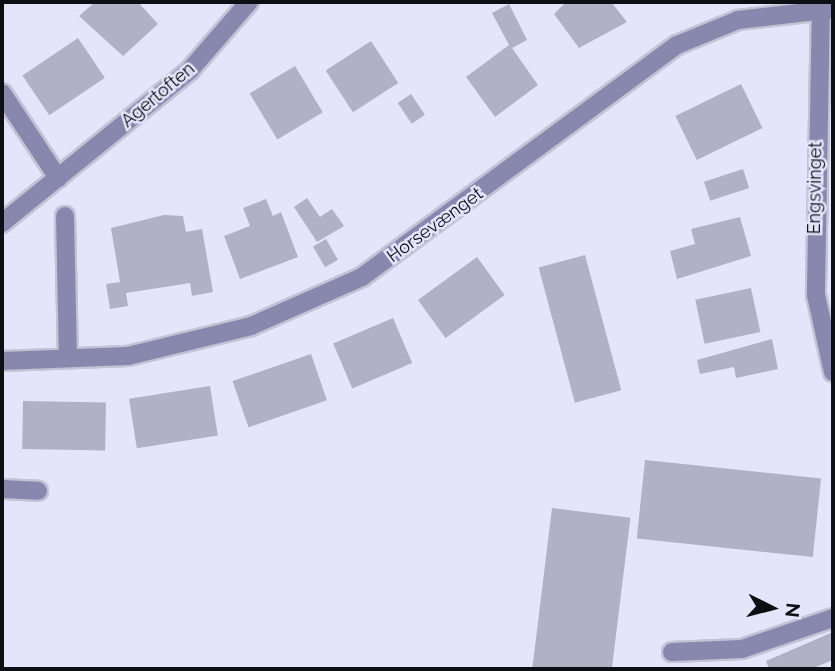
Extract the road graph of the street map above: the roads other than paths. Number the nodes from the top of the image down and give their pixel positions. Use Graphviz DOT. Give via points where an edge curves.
graph roads {
  1 [pos="249,2"];
  2 [pos="825,7"];
  3 [pos="2,93"];
  4 [pos="58,178"];
  5 [pos="65,216"];
  6 [pos="2,223"];
  7 [pos="68,358"];
  8 [pos="2,361"];
  9 [pos="833,372"];
  10 [pos="2,489"];
  11 [pos="37,491"];
  12 [pos="833,618"];
  13 [pos="671,652"];
  1 -- 4 [label="street, Agertoften" via="190,70"];
  2 -- 7 [label="street, Horsevænget" via="738,20 677,45 362,276 250,326 128,356"];
  2 -- 9 [label="street, Engsvinget" via="816,281"];
  3 -- 4 [label="street"];
  4 -- 6 [label="street, Agertoften"];
  5 -- 7 [label="street"];
  7 -- 8 [label="street, Horsevænget"];
  10 -- 11 [label="street"];
  12 -- 13 [label="street" via="742,649"];
}
